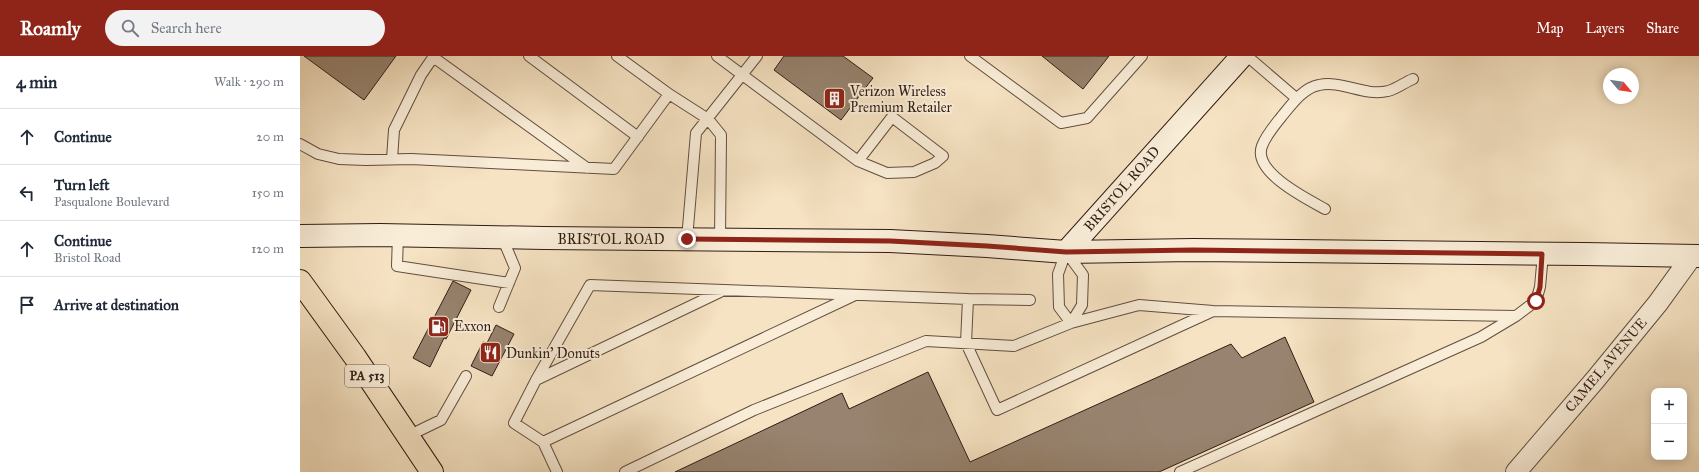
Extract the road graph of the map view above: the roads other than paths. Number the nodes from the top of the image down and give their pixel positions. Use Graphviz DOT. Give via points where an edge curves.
graph roads {
  1 [pos="529,56"];
  2 [pos="617,56"];
  3 [pos="717,56"];
  4 [pos="758,56"];
  5 [pos="970,56"];
  6 [pos="1142,56"];
  7 [pos="1242,56"];
  8 [pos="1247,56"];
  9 [pos="434,57"];
  10 [pos="743,75"];
  11 [pos="1413,79"];
  12 [pos="669,94"];
  13 [pos="1296,98"];
  14 [pos="708,119"];
  15 [pos="638,137"];
  16 [pos="300,144"];
  17 [pos="392,159"];
  18 [pos="858,162"];
  19 [pos="587,168"];
  20 [pos="1324,209"];
  21 [pos="398,235"];
  22 [pos="300,236"];
  23 [pos="502,237"];
  24 [pos="687,239"];
  25 [pos="720,239"];
  26 [pos="1066,252"];
  27 [pos="1542,254"];
  28 [pos="1695,256"];
  29 [pos="300,281"];
  30 [pos="509,282"];
  31 [pos="722,291"];
  32 [pos="854,295"];
  33 [pos="968,299"];
  34 [pos="1030,300"];
  35 [pos="499,307"];
  36 [pos="1213,311"];
  37 [pos="1516,316"];
  38 [pos="1072,323"];
  39 [pos="966,343"];
  40 [pos="466,376"];
  41 [pos="536,380"];
  42 [pos="408,436"];
  43 [pos="543,442"];
  44 [pos="432,472"];
  45 [pos="557,472"];
  46 [pos="624,472"];
  47 [pos="1180,472"];
  48 [pos="1516,472"];
  1 -- 15 [label="lane"];
  2 -- 12 [label="lane"];
  3 -- 10 [label="lane"];
  4 -- 10 [label="lane"];
  5 -- 6 [label="lane" via="1060,123 1087,118"];
  7 -- 26 [label="main road, BRISTOL ROAD"];
  8 -- 13 [label="lane"];
  9 -- 17 [label="lane" via="421,74 394,130"];
  9 -- 19 [label="lane"];
  10 -- 14 [label="lane"];
  10 -- 18 [label="lane"];
  11 -- 13 [label="lane" via="1389,91 1371,92 1347,86 1319,85 1309,88"];
  12 -- 14 [label="lane"];
  12 -- 15 [label="lane"];
  13 -- 20 [label="lane" via="1261,147 1263,162 1288,188"];
  14 -- 24 [label="lane" via="696,133"];
  14 -- 25 [label="lane" via="721,135"];
  15 -- 19 [label="lane" via="614,169"];
  16 -- 17 [label="lane" via="318,154 339,159"];
  17 -- 19 [label="lane"];
  18 -- 18 [label="lane" via="887,173 914,172 935,163 943,156 892,117"];
  21 -- 22 [label="main road, BRISTOL ROAD"];
  21 -- 23 [label="main road, BRISTOL ROAD"];
  21 -- 30 [label="lane" via="397,266"];
  23 -- 24 [label="main road, BRISTOL ROAD"];
  23 -- 30 [label="lane" via="515,268"];
  24 -- 25 [label="main road, BRISTOL ROAD"];
  25 -- 26 [label="main road, BRISTOL ROAD" via="890,241"];
  26 -- 27 [label="main road" via="1193,250"];
  26 -- 38 [label="lane" via="1058,274 1059,307"];
  26 -- 38 [label="lane" via="1082,275 1082,305"];
  27 -- 28 [label="main road"];
  27 -- 37 [label="lane" via="1540,287 1536,301"];
  28 -- 48 [label="street, CAMEL AVENUE" via="1600,374"];
  29 -- 42 [label="main road, PA 513"];
  30 -- 35 [label="lane"];
  31 -- 32 [label="lane"];
  31 -- 41 [label="lane"];
  31 -- 41 [label="lane" via="590,285"];
  32 -- 33 [label="lane"];
  32 -- 43 [label="lane"];
  33 -- 34 [label="lane"];
  33 -- 39 [label="lane"];
  36 -- 37 [label="lane"];
  36 -- 38 [label="lane" via="1139,304"];
  36 -- 39 [label="lane" via="997,410"];
  37 -- 47 [label="lane" via="1481,337"];
  38 -- 39 [label="lane" via="1014,346"];
  39 -- 46 [label="lane" via="926,341 754,410"];
  40 -- 42 [label="lane" via="441,420"];
  41 -- 43 [label="lane" via="514,423"];
  42 -- 44 [label="main road, PA 513"];
  43 -- 45 [label="lane"];
}
